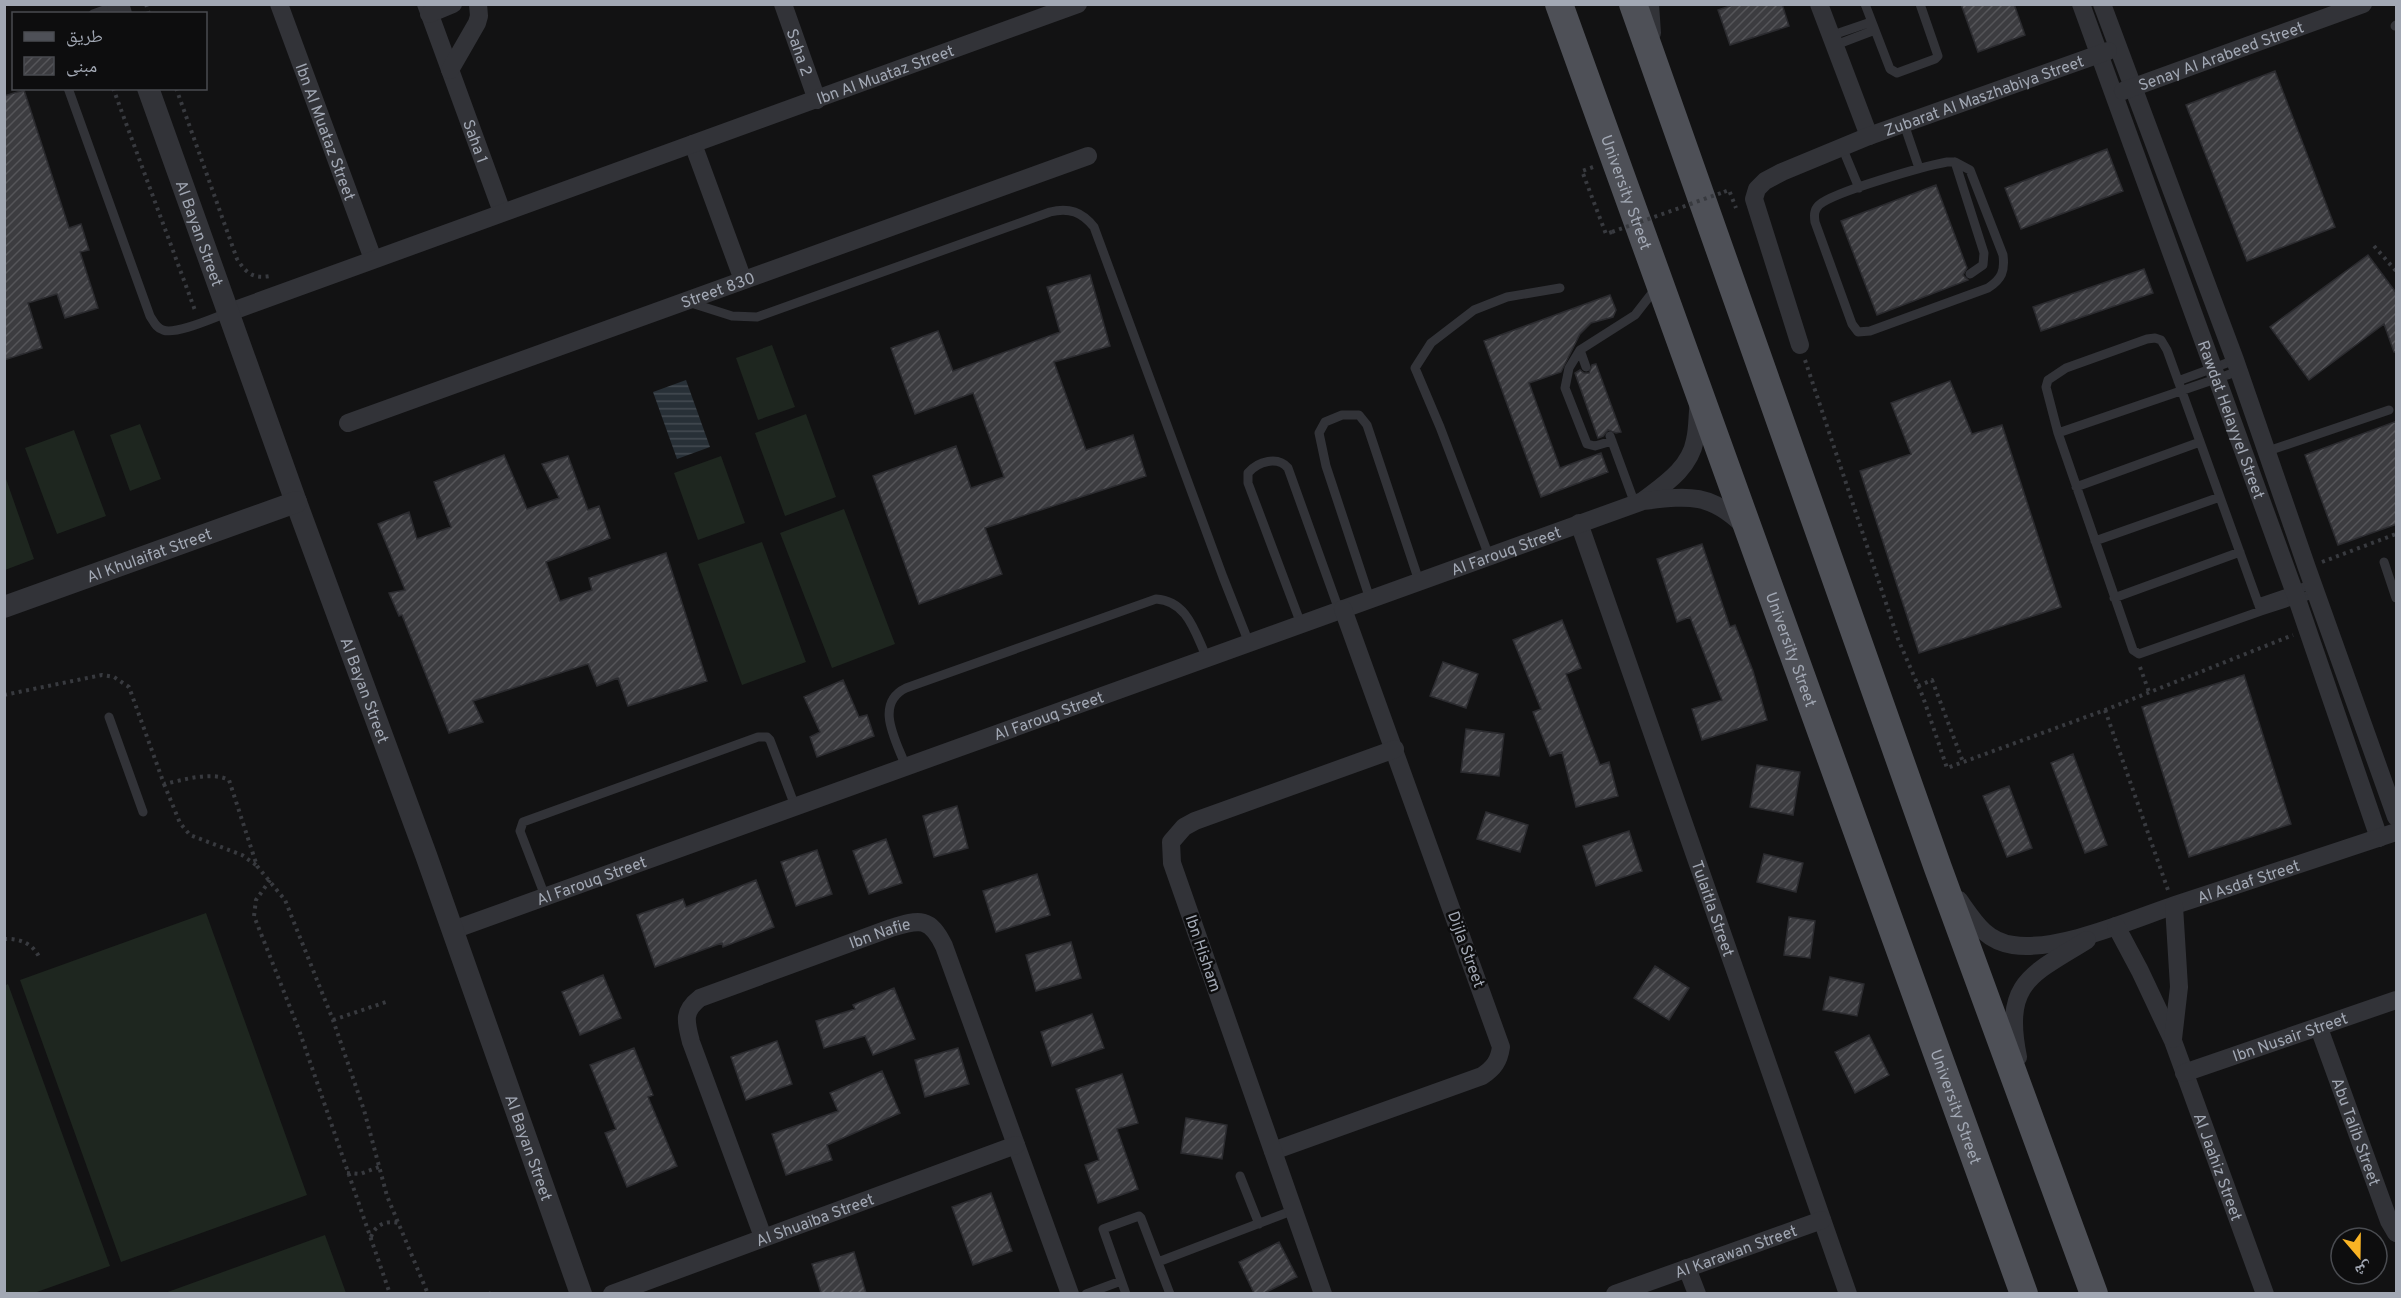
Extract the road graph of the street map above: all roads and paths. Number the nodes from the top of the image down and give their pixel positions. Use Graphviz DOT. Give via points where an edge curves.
graph roads {
  1 [pos="279,4"];
  2 [pos="453,4"];
  3 [pos="478,4"];
  4 [pos="783,4"];
  5 [pos="1078,4"];
  6 [pos="1559,4"];
  7 [pos="1633,4"];
  8 [pos="1650,4"];
  9 [pos="1819,4"];
  10 [pos="1865,4"];
  11 [pos="1920,4"];
  12 [pos="2081,4"];
  13 [pos="2102,4"];
  14 [pos="2363,4"];
  15 [pos="118,5"];
  16 [pos="427,9"];
  17 [pos="1039,11"];
  18 [pos="99,12"];
  19 [pos="1873,26"];
  20 [pos="1831,41"];
  21 [pos="2118,48"];
  22 [pos="2098,54"];
  23 [pos="450,70"];
  24 [pos="1657,74"];
  25 [pos="2133,87"];
  26 [pos="69,90"];
  27 [pos="114,90"];
  28 [pos="149,90"];
  29 [pos="177,90"];
  30 [pos="2113,96"];
  31 [pos="817,99"];
  32 [pos="1904,124"];
  33 [pos="1869,136"];
  34 [pos="693,144"];
  35 [pos="1842,147"];
  36 [pos="1088,156"];
  37 [pos="1955,162"];
  38 [pos="1919,168"];
  39 [pos="1582,171"];
  40 [pos="1859,188"];
  41 [pos="1724,192"];
  42 [pos="502,213"];
  43 [pos="2374,246"];
  44 [pos="373,259"];
  45 [pos="2397,271"];
  46 [pos="279,273"];
  47 [pos="1970,274"];
  48 [pos="743,280"];
  49 [pos="1659,284"];
  50 [pos="1560,288"];
  51 [pos="686,301"];
  52 [pos="227,313"];
  53 [pos="199,322"];
  54 [pos="1800,345"];
  55 [pos="1580,350"];
  56 [pos="2237,366"];
  57 [pos="1586,367"];
  58 [pos="2213,374"];
  59 [pos="2180,385"];
  60 [pos="1700,394"];
  61 [pos="2389,410"];
  62 [pos="348,423"];
  63 [pos="2058,433"];
  64 [pos="2200,442"];
  65 [pos="2268,451"];
  66 [pos="2076,488"];
  67 [pos="2220,497"];
  68 [pos="296,502"];
  69 [pos="1639,502"];
  70 [pos="1579,524"];
  71 [pos="1749,531"];
  72 [pos="2397,534"];
  73 [pos="2095,541"];
  74 [pos="2240,552"];
  75 [pos="1490,556"];
  76 [pos="2384,562"];
  77 [pos="1419,581"];
  78 [pos="2312,582"];
  79 [pos="2295,595"];
  80 [pos="2114,598"];
  81 [pos="2397,598"];
  82 [pos="1370,599"];
  83 [pos="4,607"];
  84 [pos="2260,607"];
  85 [pos="1341,609"];
  86 [pos="1301,624"];
  87 [pos="2307,629"];
  88 [pos="1249,643"];
  89 [pos="2133,650"];
  90 [pos="1208,658"];
  91 [pos="1918,686"];
  92 [pos="2149,692"];
  93 [pos="4,695"];
  94 [pos="2355,703"];
  95 [pos="2335,709"];
  96 [pos="2105,710"];
  97 [pos="110,717"];
  98 [pos="1395,750"];
  99 [pos="1963,762"];
  100 [pos="906,766"];
  101 [pos="164,784"];
  102 [pos="795,806"];
  103 [pos="143,812"];
  104 [pos="2397,817"];
  105 [pos="2388,835"];
  106 [pos="257,866"];
  107 [pos="1938,868"];
  108 [pos="270,880"];
  109 [pos="545,896"];
  110 [pos="2174,906"];
  111 [pos="2109,929"];
  112 [pos="453,930"];
  113 [pos="4,939"];
  114 [pos="40,959"];
  115 [pos="2397,1000"];
  116 [pos="386,1002"];
  117 [pos="333,1020"];
  118 [pos="2319,1029"];
  119 [pos="2173,1041"];
  120 [pos="2184,1073"];
  121 [pos="2033,1128"];
  122 [pos="1016,1145"];
  123 [pos="1273,1151"];
  124 [pos="379,1167"];
  125 [pos="347,1173"];
  126 [pos="1240,1176"];
  127 [pos="1294,1210"];
  128 [pos="1822,1220"];
  129 [pos="399,1223"];
  130 [pos="1259,1224"];
  131 [pos="2397,1233"];
  132 [pos="763,1237"];
  133 [pos="370,1239"];
  134 [pos="1158,1262"];
  135 [pos="1687,1268"];
  136 [pos="1121,1281"];
  137 [pos="390,1293"];
  138 [pos="428,1293"];
  139 [pos="580,1293"];
  140 [pos="612,1293"];
  141 [pos="1070,1293"];
  142 [pos="1086,1293"];
  143 [pos="1126,1293"];
  144 [pos="1170,1293"];
  145 [pos="1323,1293"];
  146 [pos="1615,1293"];
  147 [pos="1697,1293"];
  148 [pos="1848,1293"];
  149 [pos="2025,1293"];
  150 [pos="2094,1293"];
  151 [pos="2265,1293"];
  1 -- 44 [label="street, Ibn Al Muataz Street"];
  2 -- 16 [label="street, Saha 1"];
  3 -- 23 [label="street" via="477,22"];
  4 -- 31 [label="street, Saha 2"];
  5 -- 17 [label="street, Ibn Al Muataz Street"];
  6 -- 49 [label="main road, University Street"];
  7 -- 24 [label="main road"];
  8 -- 24 [label="street"];
  9 -- 20 [label="street, Zubarat Al Maszhabiya Street"];
  10 -- 19 [label="lane"];
  11 -- 19 [label="lane" via="1938,54 1935,59 1894,72"];
  12 -- 22 [label="street, Rawdat Helayyel Street"];
  13 -- 21 [label="street, Rawdat Helayyel Street"];
  14 -- 25 [label="street, Senay Al Arabeed Street"];
  15 -- 18 [label="lane"];
  16 -- 23 [label="street, Saha 1"];
  17 -- 31 [label="street, Ibn Al Muataz Street"];
  19 -- 20 [label="lane"];
  20 -- 33 [label="street, Zubarat Al Maszhabiya Street"];
  21 -- 22 [label="street, Zubarat Al Maszhabiya Street"];
  21 -- 25 [label="street, Rawdat Helayyel Street"];
  22 -- 30 [label="street, Rawdat Helayyel Street"];
  22 -- 32 [label="street, Zubarat Al Maszhabiya Street"];
  23 -- 42 [label="street, Saha 1"];
  24 -- 107 [label="main road"];
  25 -- 30 [label="street, Senay Al Arabeed Street"];
  25 -- 56 [label="street, Rawdat Helayyel Street"];
  26 -- 53 [label="lane" via="153,322 164,331"];
  27 -- 53 [label="path"];
  28 -- 52 [label="street, Al Bayan Street"];
  29 -- 46 [label="path" via="237,259 250,275 259,278"];
  30 -- 58 [label="street, Rawdat Helayyel Street"];
  31 -- 34 [label="street, Ibn Al Muataz Street"];
  32 -- 33 [label="street, Zubarat Al Maszhabiya Street"];
  32 -- 38 [label="lane"];
  33 -- 35 [label="street, Zubarat Al Maszhabiya Street"];
  34 -- 42 [label="street, Ibn Al Muataz Street"];
  34 -- 48 [label="street"];
  35 -- 40 [label="lane"];
  35 -- 54 [label="street, Zubarat Al Maszhabiya Street" via="1765,181 1754,199"];
  36 -- 48 [label="street, Street 830"];
  37 -- 38 [label="lane"];
  37 -- 40 [label="lane" via="1974,176 2003,255 2002,276 1988,288 1863,333 1852,324 1814,213 1825,200"];
  37 -- 47 [label="lane" via="1984,254 1983,266"];
  38 -- 40 [label="lane"];
  39 -- 41 [label="path, bridge" via="1606,234"];
  42 -- 44 [label="street, Ibn Al Muataz Street"];
  43 -- 45 [label="path"];
  44 -- 52 [label="street, Ibn Al Muataz Street"];
  48 -- 51 [label="street, Street 830"];
  49 -- 55 [label="lane" via="1635,315"];
  49 -- 60 [label="main road, University Street"];
  50 -- 75 [label="lane" via="1507,297 1474,310 1431,343 1415,368"];
  51 -- 62 [label="street, Street 830"];
  51 -- 88 [label="lane" via="732,316 758,317 1050,212 1079,213 1094,227"];
  52 -- 53 [label="lane"];
  52 -- 68 [label="street, Al Bayan Street"];
  54 -- 91 [label="path" via="1898,639"];
  55 -- 57 [label="lane"];
  55 -- 69 [label="lane" via="1569,368 1565,388 1587,444 1594,446 1612,438"];
  56 -- 58 [label="lane"];
  56 -- 65 [label="street, Rawdat Helayyel Street"];
  58 -- 59 [label="lane"];
  58 -- 79 [label="street, Rawdat Helayyel Street"];
  59 -- 63 [label="lane"];
  59 -- 63 [label="lane" via="2164,344 2155,338 2066,368 2048,380 2046,387"];
  59 -- 64 [label="lane"];
  60 -- 69 [label="street, Al Farouq Street" via="1691,455 1671,479"];
  60 -- 71 [label="main road, University Street"];
  61 -- 65 [label="lane"];
  63 -- 66 [label="lane"];
  64 -- 66 [label="lane"];
  64 -- 67 [label="lane"];
  65 -- 78 [label="street, Rawdat Helayyel Street"];
  66 -- 73 [label="lane"];
  67 -- 73 [label="lane"];
  67 -- 74 [label="lane"];
  68 -- 83 [label="street, Al Khulaifat Street"];
  68 -- 112 [label="street, Al Bayan Street"];
  69 -- 70 [label="street, Al Farouq Street"];
  69 -- 71 [label="street, Al Farouq Street" via="1687,496 1707,500 1731,513"];
  70 -- 75 [label="street, Al Farouq Street"];
  70 -- 128 [label="street, Tulaitla Street"];
  71 -- 149 [label="main road, University Street"];
  72 -- 78 [label="path"];
  73 -- 80 [label="lane"];
  74 -- 80 [label="lane"];
  74 -- 84 [label="lane"];
  75 -- 77 [label="street, Al Farouq Street"];
  76 -- 81 [label="lane"];
  77 -- 82 [label="street, Al Farouq Street"];
  77 -- 82 [label="lane" via="1367,425 1359,415 1342,415 1325,422 1319,433 1326,466"];
  78 -- 79 [label="lane"];
  78 -- 94 [label="street, Rawdat Helayyel Street"];
  79 -- 84 [label="lane"];
  79 -- 87 [label="street, Rawdat Helayyel Street"];
  80 -- 89 [label="lane"];
  82 -- 85 [label="street, Al Farouq Street"];
  84 -- 89 [label="lane" via="2150,652 2139,654"];
  85 -- 86 [label="street, Al Farouq Street"];
  85 -- 86 [label="lane" via="1288,468 1277,460 1255,467 1248,473 1248,483"];
  85 -- 98 [label="street, Dijla Street"];
  86 -- 88 [label="street, Al Farouq Street"];
  87 -- 92 [label="path"];
  87 -- 95 [label="street, Rawdat Helayyel Street"];
  88 -- 90 [label="street, Al Farouq Street"];
  89 -- 92 [label="path"];
  90 -- 100 [label="street, Al Farouq Street"];
  90 -- 100 [label="lane" via="1185,612 1172,602 1156,599 917,684 898,692 889,706 890,724"];
  91 -- 99 [label="path" via="1932,680"];
  91 -- 99 [label="path" via="1947,768"];
  92 -- 96 [label="path"];
  93 -- 101 [label="path" via="102,675 114,677 129,687"];
  94 -- 95 [label="lane"];
  94 -- 104 [label="street, Rawdat Helayyel Street"];
  95 -- 105 [label="street, Rawdat Helayyel Street"];
  96 -- 99 [label="path"];
  96 -- 110 [label="path"];
  97 -- 103 [label="lane"];
  98 -- 123 [label="street, Ibn Hisham" via="1195,821 1184,827 1171,843 1172,863"];
  98 -- 123 [label="street, Dijla Street" via="1498,1034 1499,1059 1482,1076"];
  100 -- 102 [label="street, Al Farouq Street"];
  101 -- 106 [label="path" via="180,824 190,835 242,855"];
  101 -- 106 [label="path" via="192,778 230,780"];
  102 -- 109 [label="street, Al Farouq Street"];
  102 -- 109 [label="lane" via="770,740 758,737 523,822 520,831"];
  105 -- 110 [label="street, Al Asdaf Street"];
  106 -- 108 [label="path"];
  107 -- 111 [label="street, Al Asdaf Street" via="1978,927 1996,940 2035,947"];
  107 -- 121 [label="main road"];
  108 -- 117 [label="path" via="285,900"];
  108 -- 125 [label="path" via="256,900 255,916 299,1030"];
  109 -- 112 [label="street, Al Farouq Street"];
  110 -- 111 [label="street, Al Asdaf Street"];
  110 -- 119 [label="street, Al Jaahiz Street" via="2179,987"];
  111 -- 119 [label="street, Al Jaahiz Street" via="2144,979"];
  111 -- 121 [label="street, Al Asdaf Street" via="2036,972 2025,981 2018,996 2013,1033"];
  112 -- 139 [label="street, Al Bayan Street"];
  113 -- 114 [label="path" via="32,946"];
  115 -- 118 [label="street, Ibn Nusair Street"];
  116 -- 117 [label="path"];
  117 -- 124 [label="path"];
  118 -- 120 [label="street, Ibn Nusair Street"];
  118 -- 131 [label="street, Abu Talib Street" via="2389,1221"];
  119 -- 120 [label="street, Al Jaahiz Street"];
  120 -- 151 [label="street, Al Jaahiz Street"];
  121 -- 150 [label="main road"];
  122 -- 132 [label="street, Al Shuaiba Street"];
  122 -- 132 [label="street, Ibn Nafie" via="938,933 918,921 891,928 700,998 690,1006 687,1015 692,1042"];
  122 -- 141 [label="street, Ibn Nafie"];
  123 -- 127 [label="street, Ibn Hisham"];
  124 -- 125 [label="path" via="360,1174"];
  124 -- 129 [label="path"];
  125 -- 133 [label="path"];
  126 -- 130 [label="lane"];
  127 -- 130 [label="lane"];
  127 -- 145 [label="street, Ibn Hisham"];
  128 -- 135 [label="street, Al Karawan Street"];
  128 -- 148 [label="street, Tulaitla Street"];
  129 -- 133 [label="path" via="380,1225"];
  129 -- 138 [label="path"];
  130 -- 134 [label="lane"];
  132 -- 140 [label="street, Al Shuaiba Street"];
  133 -- 137 [label="path"];
  134 -- 136 [label="lane" via="1141,1216 1105,1229"];
  134 -- 144 [label="lane"];
  135 -- 146 [label="street, Al Karawan Street"];
  135 -- 147 [label="street"];
  136 -- 142 [label="lane"];
  136 -- 143 [label="lane"];
}
